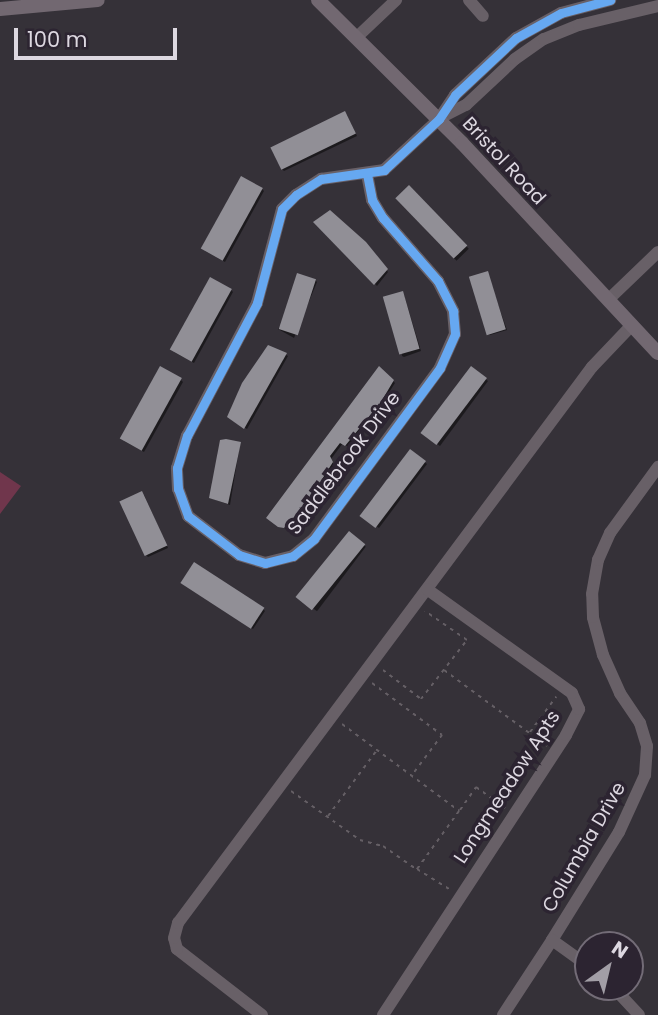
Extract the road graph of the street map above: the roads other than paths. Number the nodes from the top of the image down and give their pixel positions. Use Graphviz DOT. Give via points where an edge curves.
graph roads {
  1 [pos="98,0"];
  2 [pos="318,0"];
  3 [pos="396,0"];
  4 [pos="469,0"];
  5 [pos="610,0"];
  6 [pos="658,6"];
  7 [pos="0,9"];
  8 [pos="483,16"];
  9 [pos="357,37"];
  10 [pos="439,119"];
  11 [pos="367,174"];
  12 [pos="658,252"];
  13 [pos="609,299"];
  14 [pos="632,325"];
  15 [pos="658,353"];
  16 [pos="658,467"];
  17 [pos="427,589"];
  18 [pos="552,940"];
  19 [pos="574,956"];
  20 [pos="626,1001"];
  21 [pos="262,1015"];
  22 [pos="383,1015"];
  23 [pos="503,1015"];
  24 [pos="639,1015"];
  1 -- 7 [label="main road"];
  2 -- 9 [label="main road, Bristol Road"];
  3 -- 9 [label="street"];
  4 -- 8 [label="street"];
  5 -- 10 [label="street" via="561,13 516,38 454,95"];
  6 -- 10 [label="street" via="579,25 544,39 466,105"];
  9 -- 10 [label="main road, Bristol Road"];
  10 -- 11 [label="street, Saddlebrook Drive" via="384,170"];
  10 -- 13 [label="main road, Bristol Road"];
  11 -- 11 [label="street, Saddlebrook Drive" via="321,179 282,209 257,303 178,461 178,489 188,516 240,555 265,564 293,556 314,538 440,368 455,334 453,311 438,281 383,218 372,200"];
  12 -- 13 [label="street"];
  13 -- 14 [label="main road, Bristol Road"];
  14 -- 15 [label="main road, Bristol Road"];
  14 -- 17 [label="street" via="592,367"];
  16 -- 18 [label="street, Columbia Drive" via="610,533 598,560 592,594 603,655 640,723 647,746 645,775 618,832"];
  17 -- 21 [label="street" via="174,931 177,949"];
  17 -- 22 [label="street, Longmeadow Apts" via="572,693 579,709"];
  18 -- 19 [label="street, Columbia Drive"];
  18 -- 23 [label="street, Columbia Drive"];
  20 -- 24 [label="street"];
}
